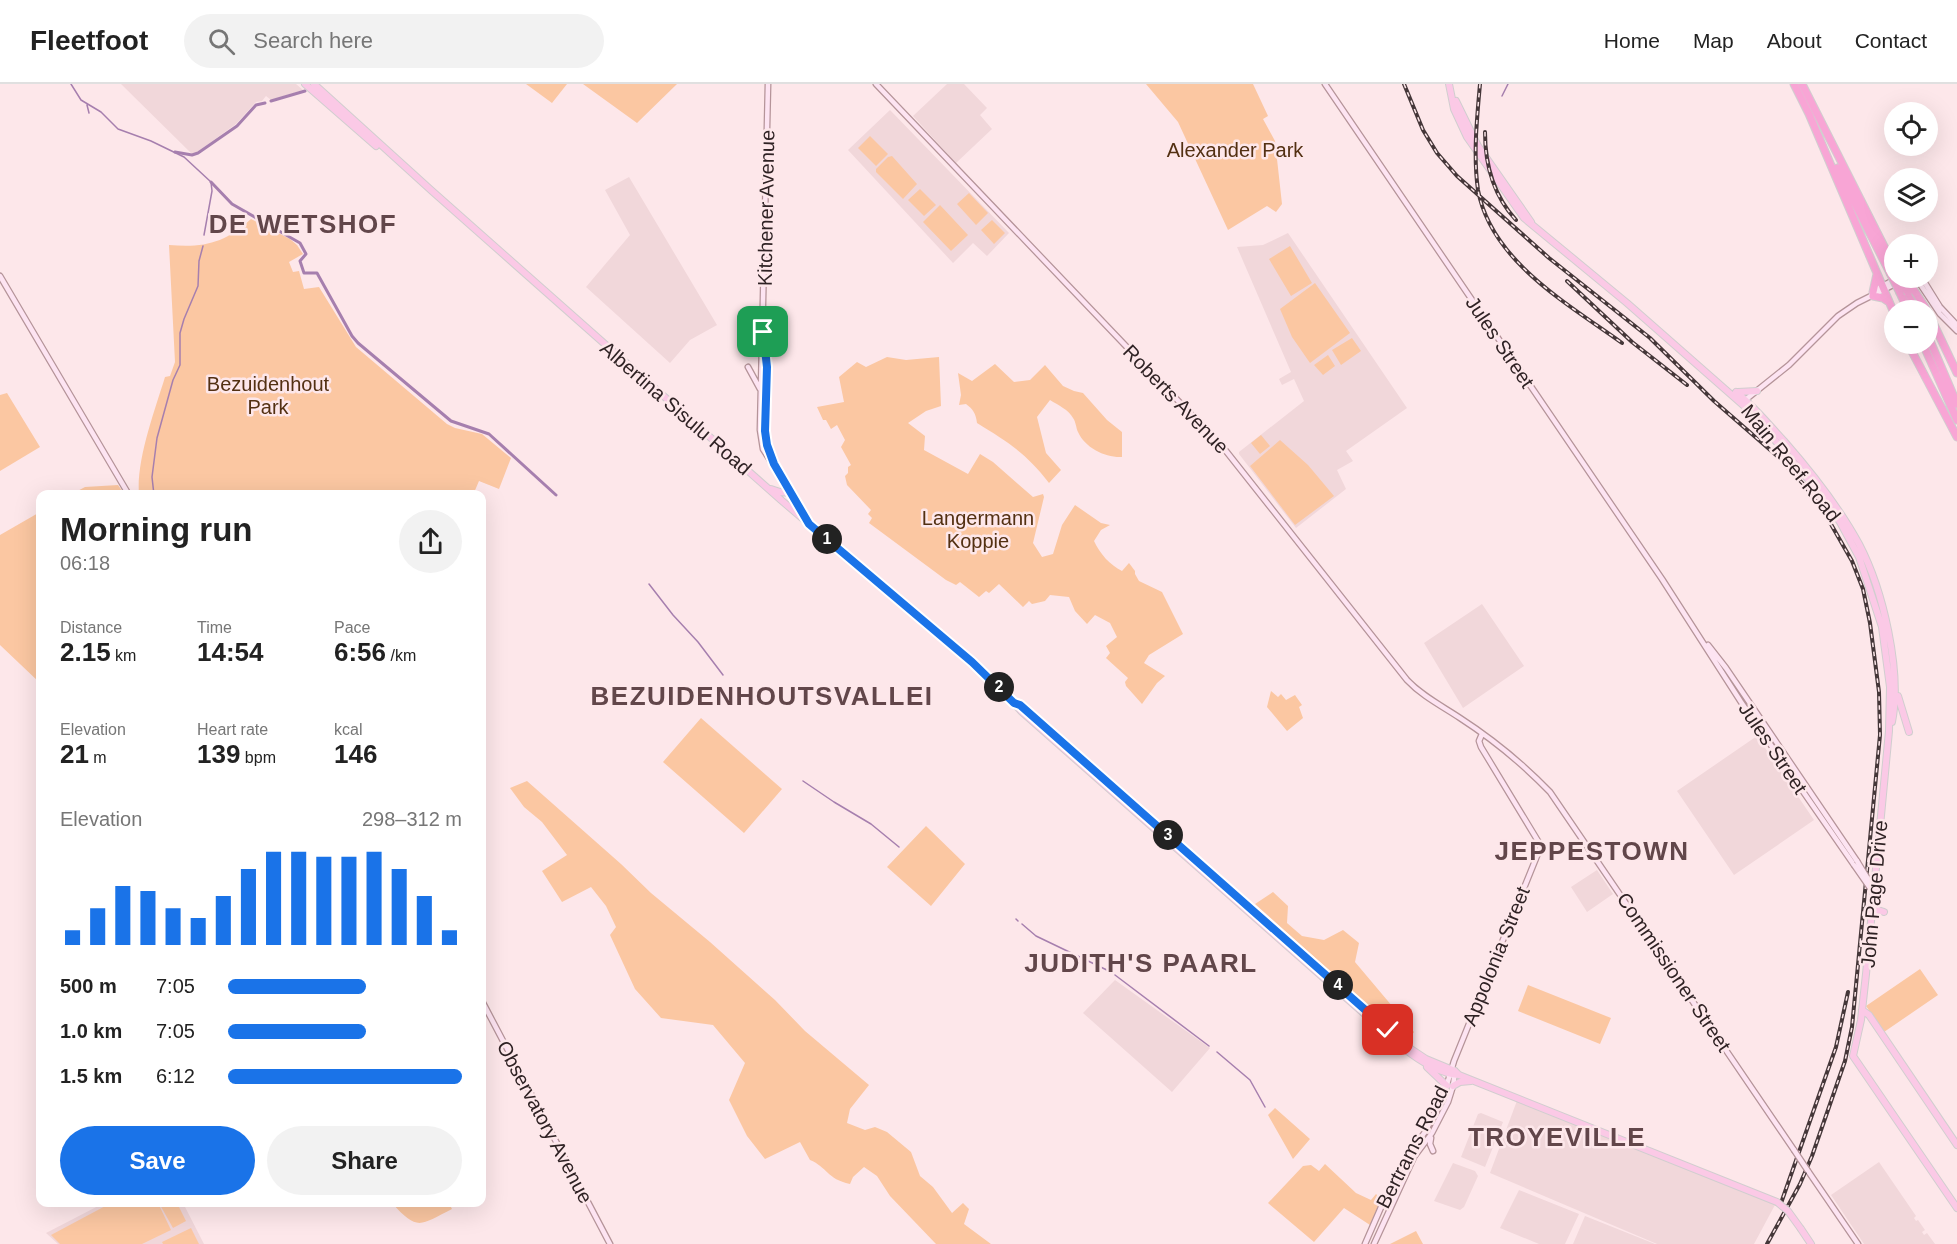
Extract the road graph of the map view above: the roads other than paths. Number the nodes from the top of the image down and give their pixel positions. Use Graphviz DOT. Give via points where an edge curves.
graph roads {
  1 [pos="305,84"];
  2 [pos="314,84"];
  3 [pos="768,84"];
  4 [pos="876,84"];
  5 [pos="1325,84"];
  6 [pos="1449,84"];
  7 [pos="1794,84"];
  8 [pos="1802,84"];
  9 [pos="1809,114"];
  10 [pos="1882,242"];
  11 [pos="1884,245"];
  12 [pos="1884,248"];
  13 [pos="1884,255"];
  14 [pos="1877,274"];
  15 [pos="0,276"];
  16 [pos="528,278"];
  17 [pos="1883,288"];
  18 [pos="1901,288"];
  19 [pos="1902,288"];
  20 [pos="1923,288"];
  21 [pos="1928,288"];
  22 [pos="1904,293"];
  23 [pos="1871,295"];
  24 [pos="1885,300"];
  25 [pos="1888,300"];
  26 [pos="1906,300"];
  27 [pos="1909,300"];
  28 [pos="1957,325"];
  29 [pos="1957,331"];
  30 [pos="763,332"];
  31 [pos="1938,334"];
  32 [pos="1913,354"];
  33 [pos="1928,354"];
  34 [pos="1935,354"];
  35 [pos="748,367"];
  36 [pos="1957,373"];
  37 [pos="1720,383"];
  38 [pos="761,391"];
  39 [pos="1734,391"];
  40 [pos="1755,393"];
  41 [pos="1743,401"];
  42 [pos="1954,402"];
  43 [pos="1751,405"];
  44 [pos="1957,420"];
  45 [pos="1957,437"];
  46 [pos="774,464"];
  47 [pos="765,486"];
  48 [pos="126,490"];
  49 [pos="792,495"];
  50 [pos="781,500"];
  51 [pos="809,524"];
  52 [pos="1675,599"];
  53 [pos="1893,687"];
  54 [pos="1014,703"];
  55 [pos="1895,708"];
  56 [pos="1465,721"];
  57 [pos="1902,721"];
  58 [pos="1892,722"];
  59 [pos="1889,731"];
  60 [pos="1909,732"];
  61 [pos="1482,734"];
  62 [pos="1787,756"];
  63 [pos="1781,760"];
  64 [pos="1806,786"];
  65 [pos="1801,790"];
  66 [pos="1844,846"];
  67 [pos="1872,889"];
  68 [pos="1884,912"];
  69 [pos="1872,915"];
  70 [pos="486,1008"];
  71 [pos="1862,1010"];
  72 [pos="1861,1020"];
  73 [pos="1873,1022"];
  74 [pos="1415,1057"];
  75 [pos="1453,1072"];
  76 [pos="1474,1080"];
  77 [pos="1450,1086"];
  78 [pos="1432,1133"];
  79 [pos="1957,1145"];
  80 [pos="1433,1151"];
  81 [pos="1957,1208"];
  82 [pos="610,1244"];
  83 [pos="1365,1244"];
  84 [pos="1374,1244"];
  85 [pos="1811,1244"];
  86 [pos="1858,1244"];
  1 -- 16 [label="main road, Albertina Sisulu Road"];
  2 -- 16 [label="main road, Albertina Sisulu Road"];
  3 -- 30 [label="main road, Kitchener Avenue"];
  4 -- 56 [label="main road, Roberts Avenue" via="1226,451 1407,680"];
  5 -- 52 [label="main road, Jules Street"];
  6 -- 37 [label="main road, Main Reef Road" via="1482,155 1537,230"];
  7 -- 9 [label="highway"];
  8 -- 10 [label="highway"];
  9 -- 13 [label="highway"];
  9 -- 14 [label="highway"];
  10 -- 11 [label="highway"];
  10 -- 12 [label="highway"];
  14 -- 17 [label="highway"];
  14 -- 23 [label="highway"];
  15 -- 48 [label="main road"];
  16 -- 47 [label="main road, Albertina Sisulu Road"];
  17 -- 23 [label="main road"];
  17 -- 25 [label="highway"];
  18 -- 22 [label="highway, bridge"];
  19 -- 22 [label="highway, bridge"];
  20 -- 29 [label="main road"];
  21 -- 28 [label="main road"];
  22 -- 26 [label="highway"];
  22 -- 27 [label="highway"];
  23 -- 24 [label="highway"];
  23 -- 40 [label="main road" via="1838,316"];
  30 -- 38 [label="main road, Kitchener Avenue"];
  30 -- 46 [label="main road, Kitchener Avenue" via="767,367 765,436"];
  31 -- 36 [label="highway"];
  32 -- 45 [label="highway"];
  33 -- 42 [label="highway"];
  34 -- 42 [label="highway"];
  35 -- 38 [label="main road"];
  37 -- 39 [label="main road, Main Reef Road"];
  37 -- 41 [label="main road, Main Reef Road"];
  38 -- 46 [label="main road, Kitchener Avenue" via="760,437"];
  39 -- 40 [label="main road"];
  39 -- 41 [label="main road, Main Reef Road"];
  40 -- 41 [label="main road"];
  40 -- 43 [label="main road"];
  41 -- 43 [label="main road, Main Reef Road"];
  41 -- 53 [label="main road, Main Reef Road" via="1818,491 1853,546 1882,627"];
  42 -- 44 [label="highway"];
  43 -- 53 [label="main road, Main Reef Road" via="1823,489 1860,546 1886,623"];
  46 -- 49 [label="main road, Kitchener Avenue"];
  47 -- 49 [label="main road"];
  47 -- 50 [label="main road, Albertina Sisulu Road"];
  49 -- 50 [label="main road"];
  49 -- 51 [label="main road, Kitchener Avenue"];
  50 -- 51 [label="main road, Albertina Sisulu Road"];
  51 -- 54 [label="main road, Albertina Sisulu Road" via="972,662"];
  52 -- 62 [label="main road, Jules Street"];
  52 -- 63 [label="main road, Jules Street"];
  53 -- 55 [label="main road, Main Reef Road"];
  53 -- 59 [label="main road, John Page Drive"];
  53 -- 60 [label="main road"];
  54 -- 74 [label="main road, Albertina Sisulu Road"];
  54 -- 75 [label="main road, Albertina Sisulu Road" via="1408,1047"];
  55 -- 58 [label="main road, John Page Drive"];
  56 -- 61 [label="main road, Commissioner Street"];
  57 -- 58 [label="main road"];
  58 -- 59 [label="main road, John Page Drive"];
  59 -- 67 [label="main road, John Page Drive"];
  61 -- 75 [label="main road, Appolonia Street" via="1481,747 1540,846"];
  61 -- 86 [label="main road, Commissioner Street, bridge" via="1524,765 1555,798"];
  62 -- 63 [label="main road"];
  62 -- 64 [label="main road, Jules Street"];
  63 -- 65 [label="main road, Jules Street"];
  64 -- 65 [label="main road"];
  64 -- 66 [label="main road, Jules Street"];
  65 -- 66 [label="main road, Jules Street"];
  66 -- 67 [label="main road, Jules Street, bridge"];
  67 -- 69 [label="main road, John Page Drive"];
  68 -- 69 [label="main road" via="1876,910"];
  69 -- 71 [label="main road, John Page Drive"];
  70 -- 82 [label="main road, Observatory Avenue"];
  71 -- 72 [label="main road, John Page Drive"];
  71 -- 73 [label="main road"];
  72 -- 73 [label="main road"];
  72 -- 81 [label="main road, John Page Drive" via="1853,1056"];
  73 -- 79 [label="main road"];
  74 -- 75 [label="main road, Albertina Sisulu Road"];
  74 -- 77 [label="main road"];
  75 -- 76 [label="main road, Albertina Sisulu Road"];
  75 -- 77 [label="main road, Bertrams Road"];
  76 -- 77 [label="main road"];
  76 -- 85 [label="main road, Albertina Sisulu Road, bridge" via="1777,1202"];
  77 -- 78 [label="main road, Bertrams Road"];
  77 -- 83 [label="main road, Bertrams Road" via="1405,1160"];
  78 -- 80 [label="main road"];
  78 -- 84 [label="main road, Bertrams Road" via="1414,1157"];
}
